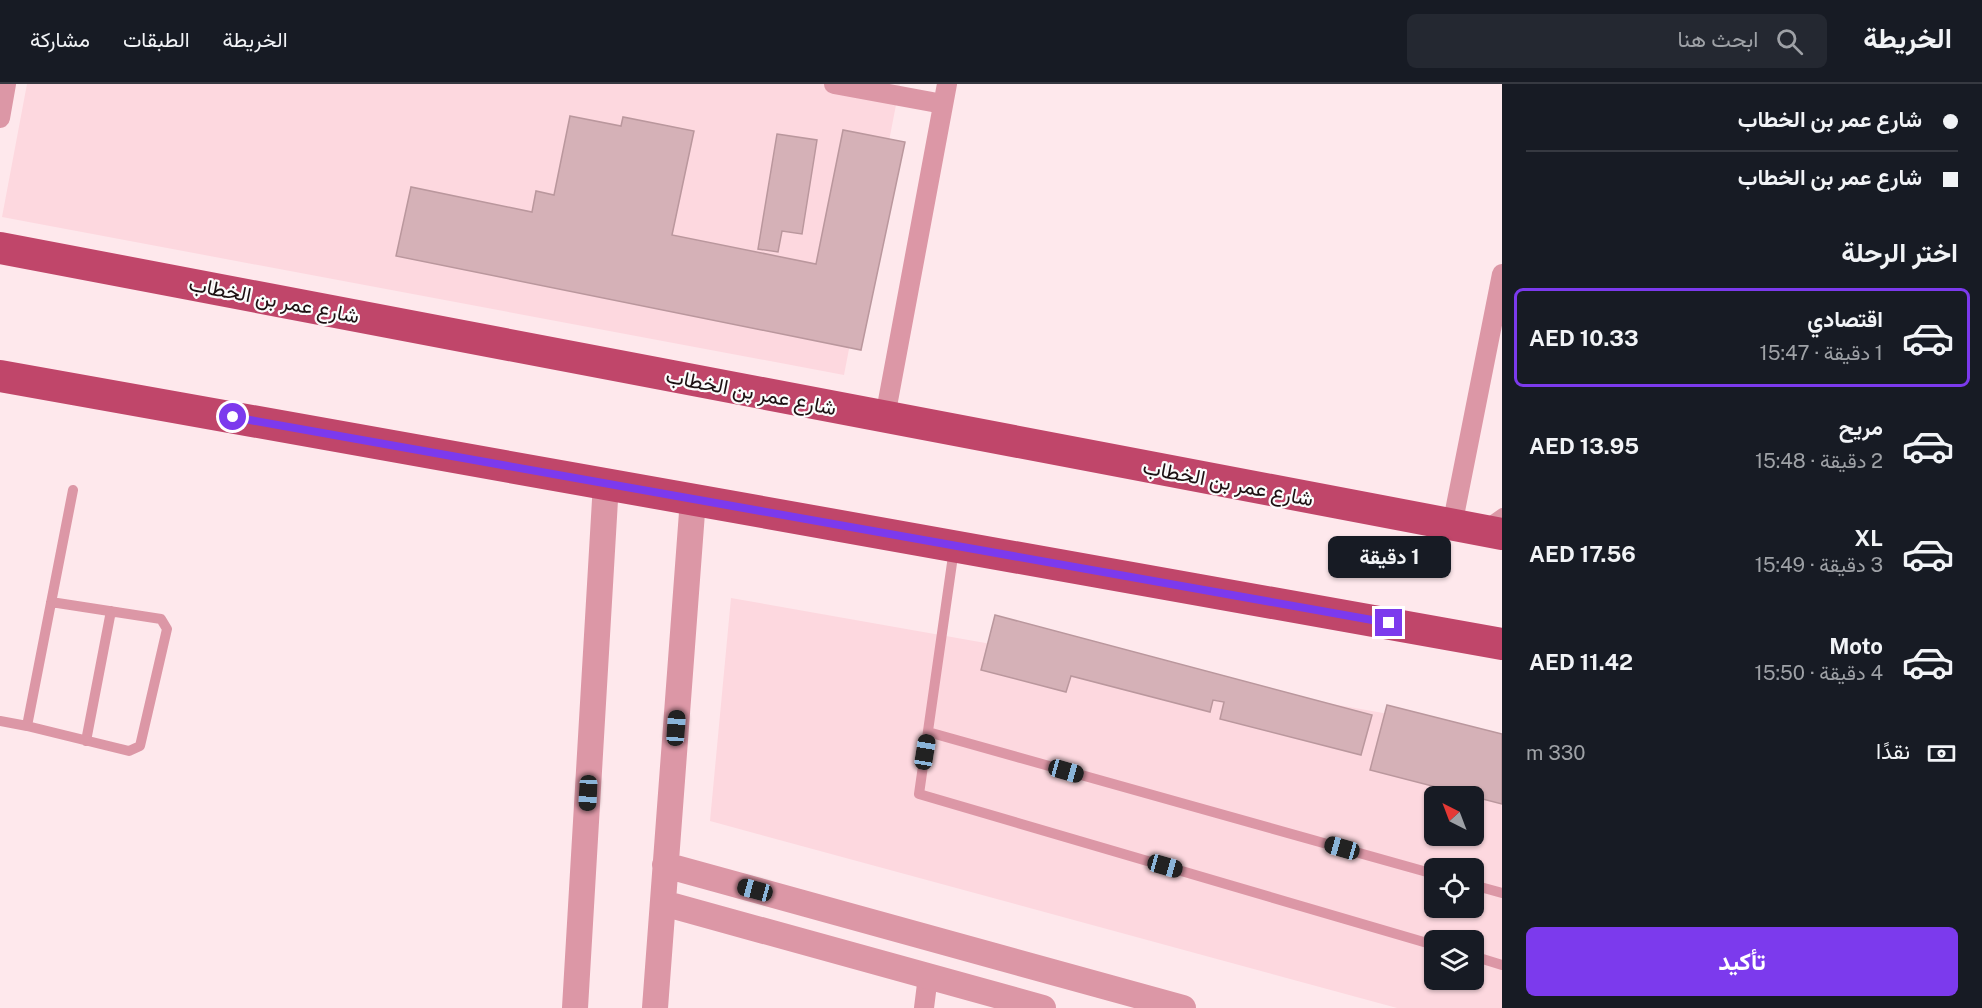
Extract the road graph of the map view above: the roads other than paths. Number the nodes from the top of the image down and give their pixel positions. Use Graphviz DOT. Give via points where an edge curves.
graph roads {
  1 [pos="6,84"];
  2 [pos="834,84"];
  3 [pos="947,84"];
  4 [pos="943,104"];
  5 [pos="0,118"];
  6 [pos="0,248"];
  7 [pos="1502,274"];
  8 [pos="0,376"];
  9 [pos="885,417"];
  10 [pos="606,483"];
  11 [pos="73,490"];
  12 [pos="693,499"];
  13 [pos="1483,526"];
  14 [pos="955,545"];
  15 [pos="51,602"];
  16 [pos="111,610"];
  17 [pos="1502,644"];
  18 [pos="0,721"];
  19 [pos="27,726"];
  20 [pos="928,732"];
  21 [pos="86,741"];
  22 [pos="665,866"];
  23 [pos="1424,871"];
  24 [pos="1484,888"];
  25 [pos="1502,893"];
  26 [pos="663,903"];
  27 [pos="1424,942"];
  28 [pos="1484,959"];
  29 [pos="1502,965"];
  30 [pos="928,976"];
  31 [pos="575,1008"];
  32 [pos="655,1008"];
  33 [pos="924,1008"];
  34 [pos="1043,1008"];
  35 [pos="1183,1008"];
  1 -- 5 [label="street"];
  2 -- 4 [label="street"];
  3 -- 4 [label="street"];
  4 -- 9 [label="street"];
  6 -- 9 [label="main road, شارع عمر بن الخطاب"];
  7 -- 13 [label="street"];
  8 -- 10 [label="main road"];
  9 -- 13 [label="main road, شارع عمر بن الخطاب"];
  10 -- 12 [label="main road"];
  10 -- 31 [label="street"];
  11 -- 15 [label="lane"];
  12 -- 14 [label="main road"];
  12 -- 22 [label="street"];
  14 -- 17 [label="main road"];
  14 -- 20 [label="lane"];
  15 -- 16 [label="lane"];
  15 -- 19 [label="lane"];
  16 -- 21 [label="lane"];
  16 -- 21 [label="lane" via="161,619 168,629 140,746 129,751"];
  18 -- 19 [label="lane"];
  19 -- 21 [label="lane"];
  20 -- 23 [label="lane"];
  20 -- 27 [label="lane" via="919,794"];
  22 -- 26 [label="street"];
  22 -- 35 [label="street"];
  24 -- 25 [label="lane"];
  26 -- 30 [label="street"];
  26 -- 32 [label="street"];
  28 -- 29 [label="lane"];
  30 -- 33 [label="street"];
  30 -- 34 [label="street"];
}
